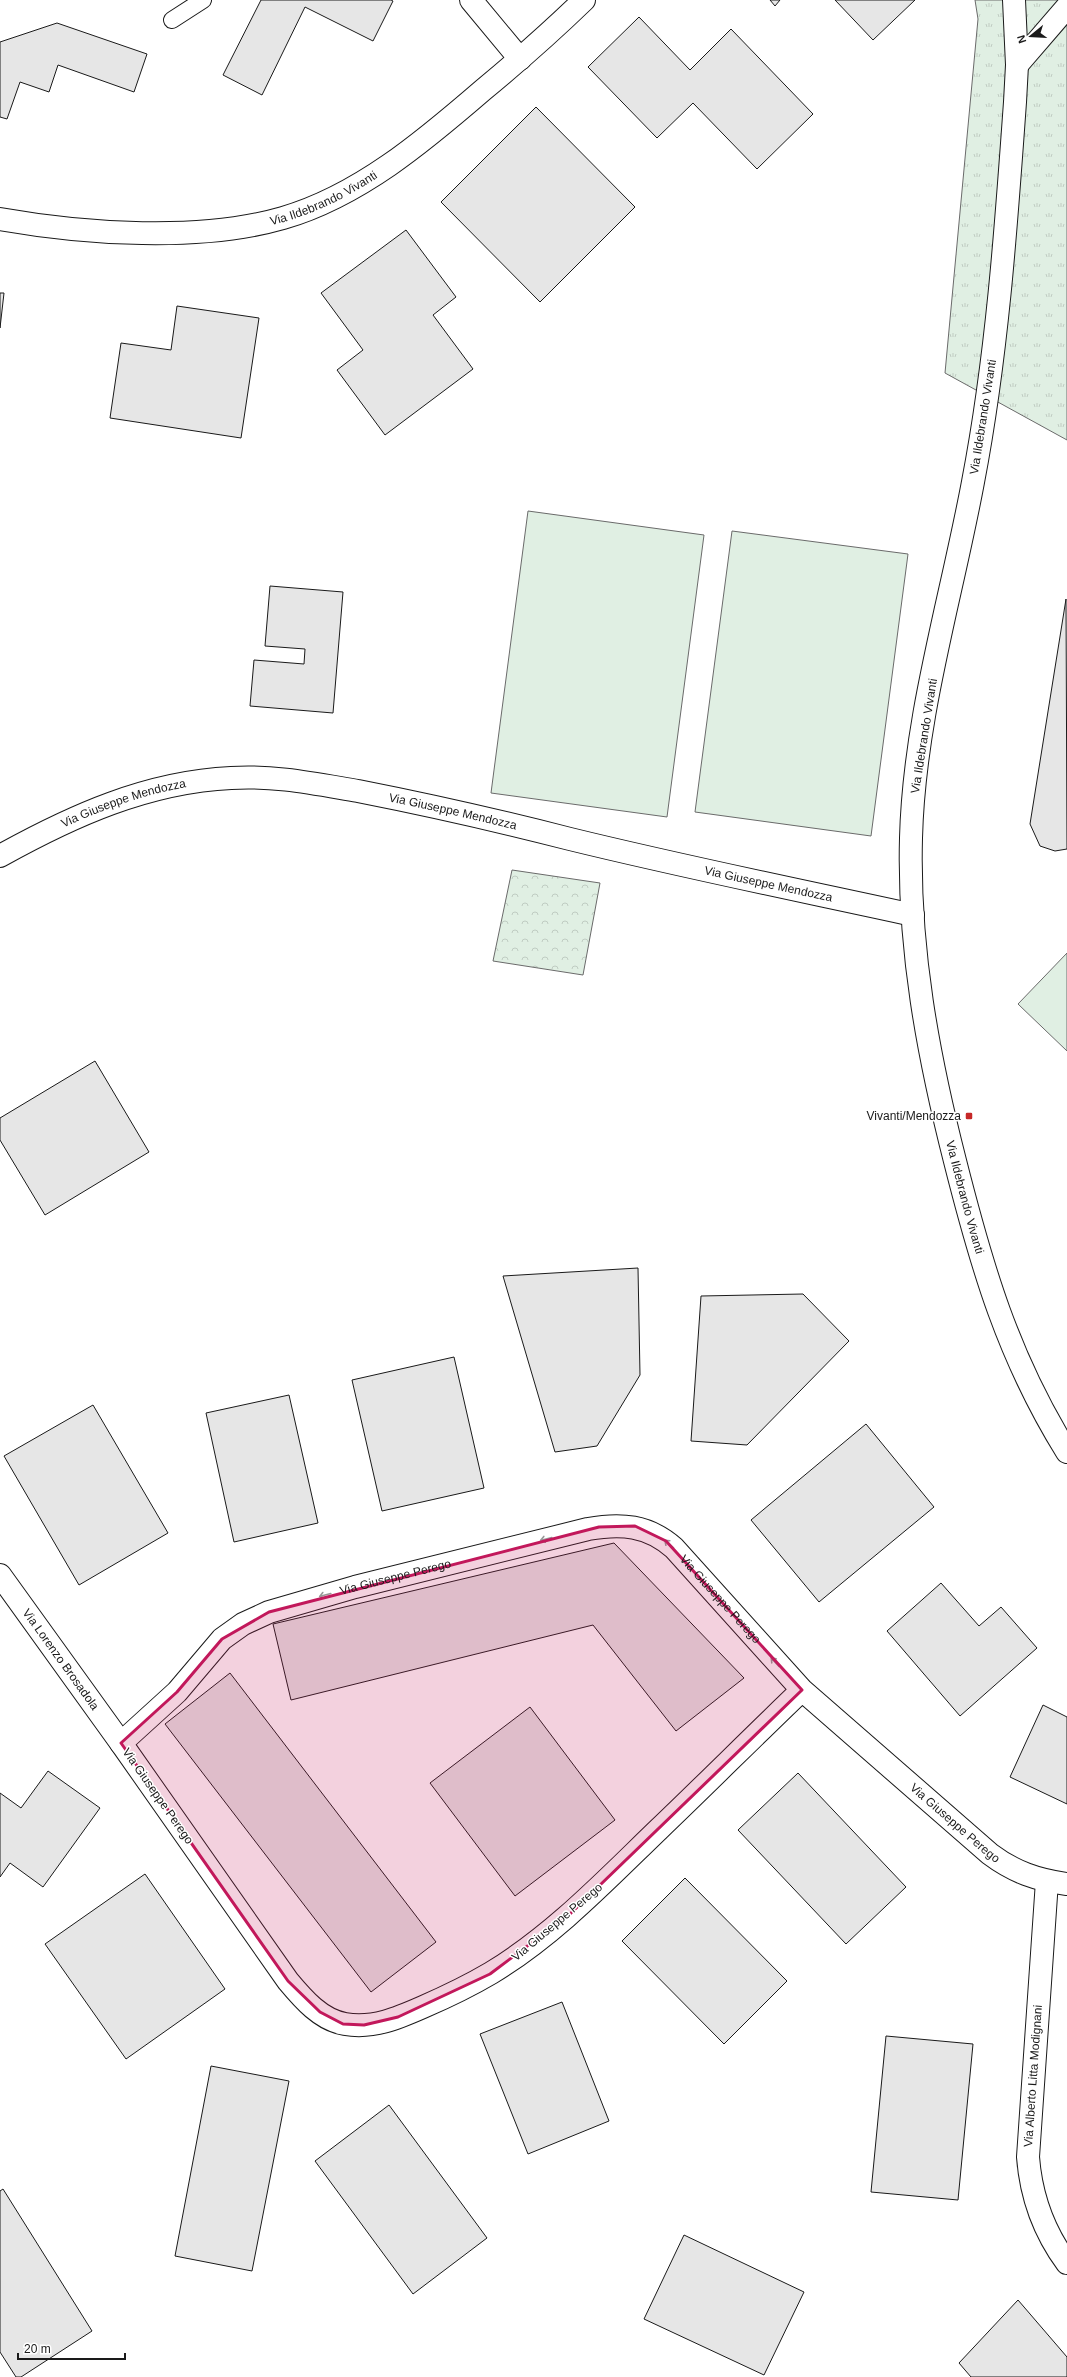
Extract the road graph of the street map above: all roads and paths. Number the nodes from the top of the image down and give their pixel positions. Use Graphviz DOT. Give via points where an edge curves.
graph roads {
  1 [pos="203,0"];
  2 [pos="471,0"];
  3 [pos="584,0"];
  4 [pos="1014,0"];
  5 [pos="1067,7"];
  6 [pos="172,20"];
  7 [pos="520,59"];
  8 [pos="1017,65"];
  9 [pos="0,219"];
  10 [pos="0,856"];
  11 [pos="913,915"];
  12 [pos="1067,1452"];
  13 [pos="0,1575"];
  14 [pos="802,1690"];
  15 [pos="121,1744"];
  16 [pos="1057,1882"];
  17 [pos="1067,2263"];
  1 -- 6 [label="lane"];
  2 -- 7 [label="street"];
  3 -- 7 [label="street, Via Ildebrando Vivanti"];
  4 -- 8 [label="street, Via Ildebrando Vivanti"];
  5 -- 8 [label="street"];
  7 -- 9 [label="street, Via Ildebrando Vivanti" via="454,115 396,159 347,190 284,217 248,225 166,232 58,227"];
  8 -- 11 [label="street, Via Ildebrando Vivanti" via="996,318 985,414 930,689 917,774 911,836"];
  10 -- 11 [label="street, Via Giuseppe Mendozza" via="86,812 140,794 207,780 263,778 298,781 416,802 657,860"];
  11 -- 12 [label="street, Via Ildebrando Vivanti" via="918,977 930,1054 985,1273 1019,1364 1035,1398"];
  13 -- 15 [label="street, Via Lorenzo Brosadola"];
  14 -- 15 [label="street, Via Giuseppe Perego, one-way" via="666,1541 646,1529 635,1526 612,1526 588,1529 370,1583 269,1612 243,1624 222,1639 177,1692"];
  14 -- 15 [label="street, Via Giuseppe Perego" via="602,1885 531,1946 490,1974 457,1991 398,2017 364,2025 343,2024 320,2012 303,1999 288,1982"];
  14 -- 16 [label="street, Via Giuseppe Perego" via="990,1854 1019,1872"];
  16 -- 17 [label="street, Via Alberto Litta Modignani" via="1028,2157 1032,2187 1041,2218"];
}
